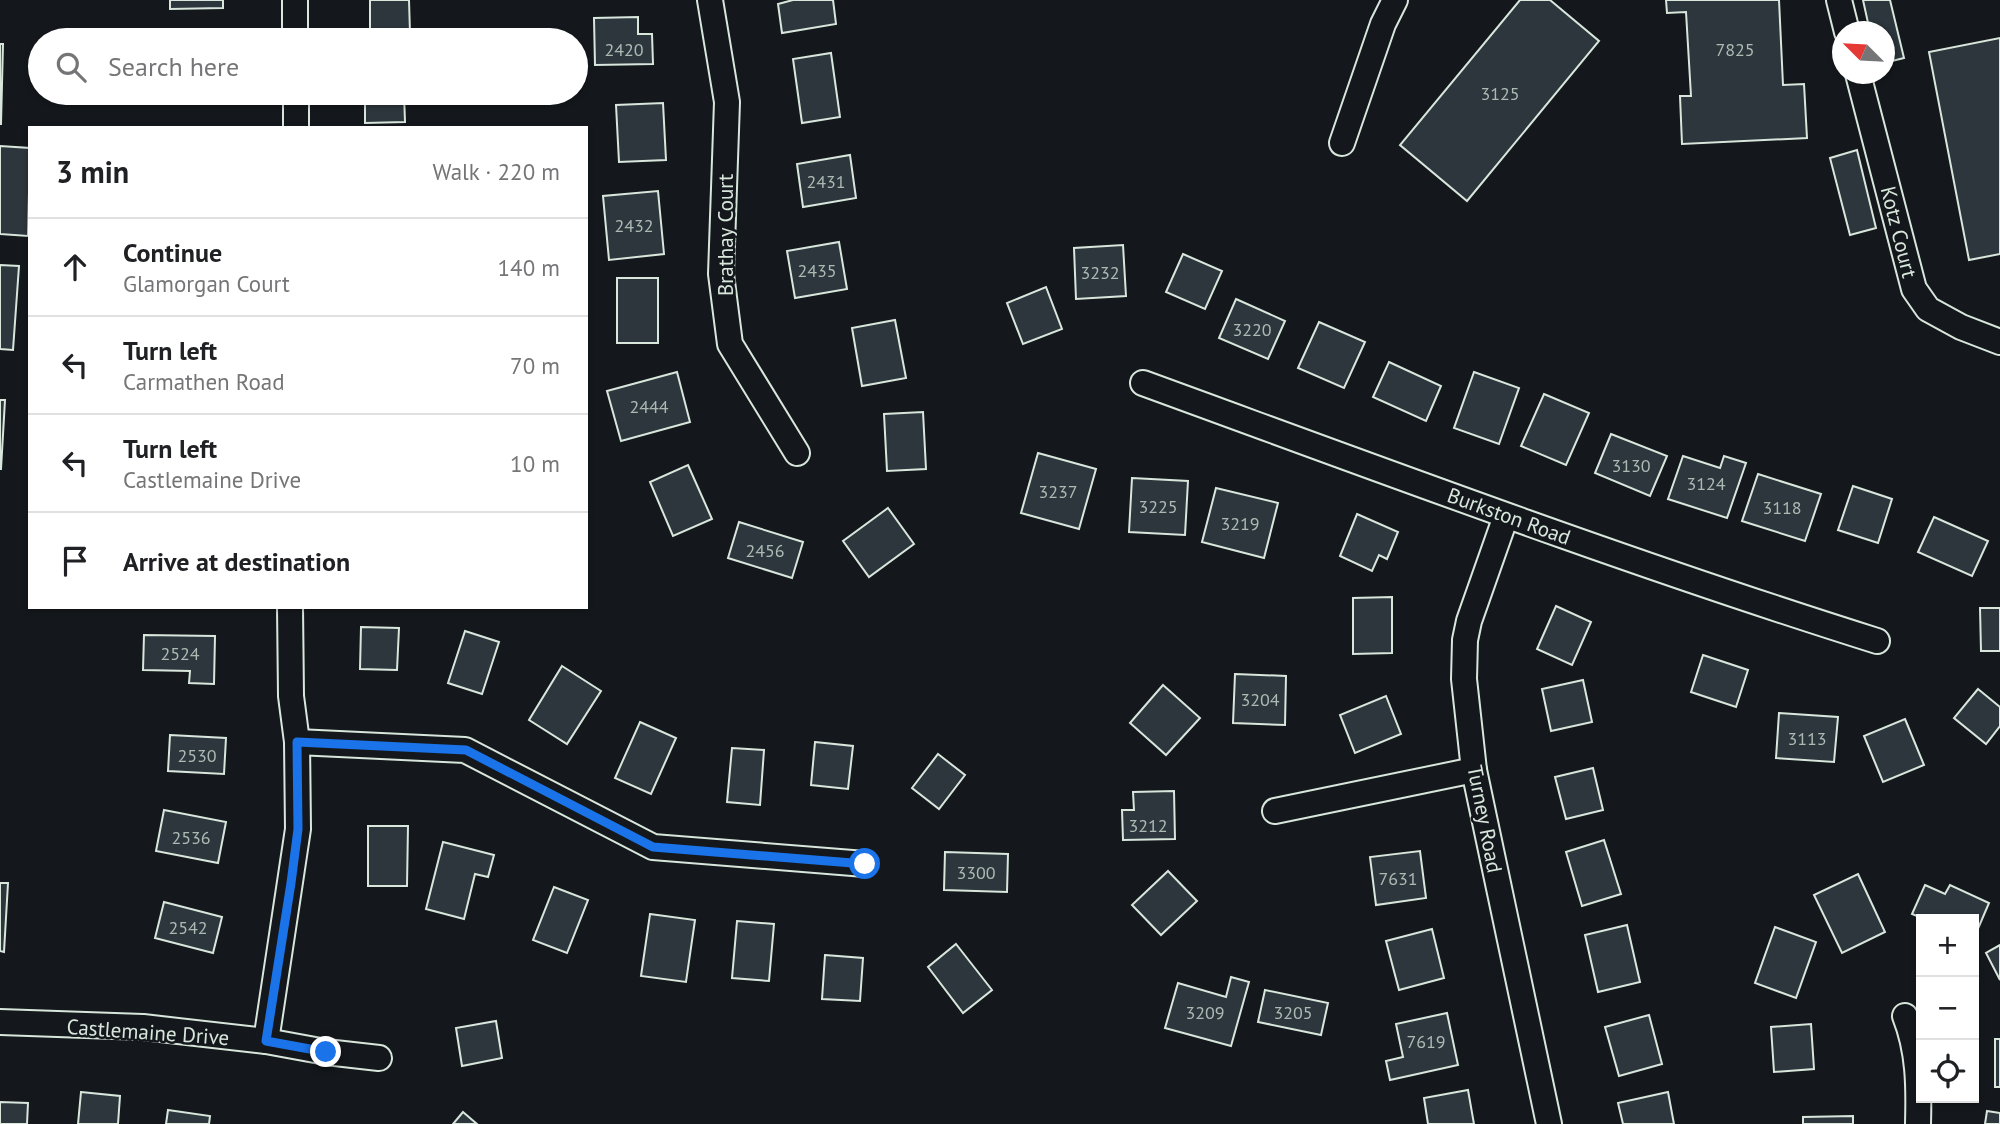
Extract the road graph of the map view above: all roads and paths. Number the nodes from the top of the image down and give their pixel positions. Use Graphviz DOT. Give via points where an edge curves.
graph roads {
  1 [pos="295,0"];
  2 [pos="710,0"];
  3 [pos="1395,0"];
  4 [pos="1839,0"];
  5 [pos="1844,21"];
  6 [pos="295,28"];
  7 [pos="1861,84"];
  8 [pos="296,105"];
  9 [pos="296,126"];
  10 [pos="1342,143"];
  11 [pos="2000,342"];
  12 [pos="1143,383"];
  13 [pos="797,453"];
  14 [pos="1506,516"];
  15 [pos="290,609"];
  16 [pos="1877,641"];
  17 [pos="297,742"];
  18 [pos="1474,770"];
  19 [pos="1275,811"];
  20 [pos="865,864"];
  21 [pos="1905,1016"];
  22 [pos="0,1022"];
  23 [pos="266,1041"];
  24 [pos="379,1058"];
  25 [pos="1549,1124"];
  26 [pos="1918,1124"];
  1 -- 6 [label="street"];
  2 -- 13 [label="street, Brathay Court" via="727,102 721,274 730,344"];
  3 -- 10 [label="street"];
  4 -- 5 [label="street"];
  7 -- 11 [label="street, Kotz Court" via="1913,289 1928,309"];
  8 -- 9 [label="street"];
  12 -- 14 [label="street, Burkston Road"];
  14 -- 16 [label="street, Burkston Road"];
  14 -- 18 [label="street, Turney Road" via="1465,640 1464,679"];
  15 -- 17 [label="street" via="291,696"];
  17 -- 20 [label="street" via="466,750 653,847"];
  17 -- 23 [label="street" via="298,829"];
  18 -- 19 [label="street"];
  18 -- 25 [label="street, Turney Road"];
  21 -- 26 [label="street" via="1913,1036 1919,1084"];
  22 -- 23 [label="street, Castlemaine Drive" via="143,1027"];
  23 -- 24 [label="street, Castlemaine Drive"];
}
